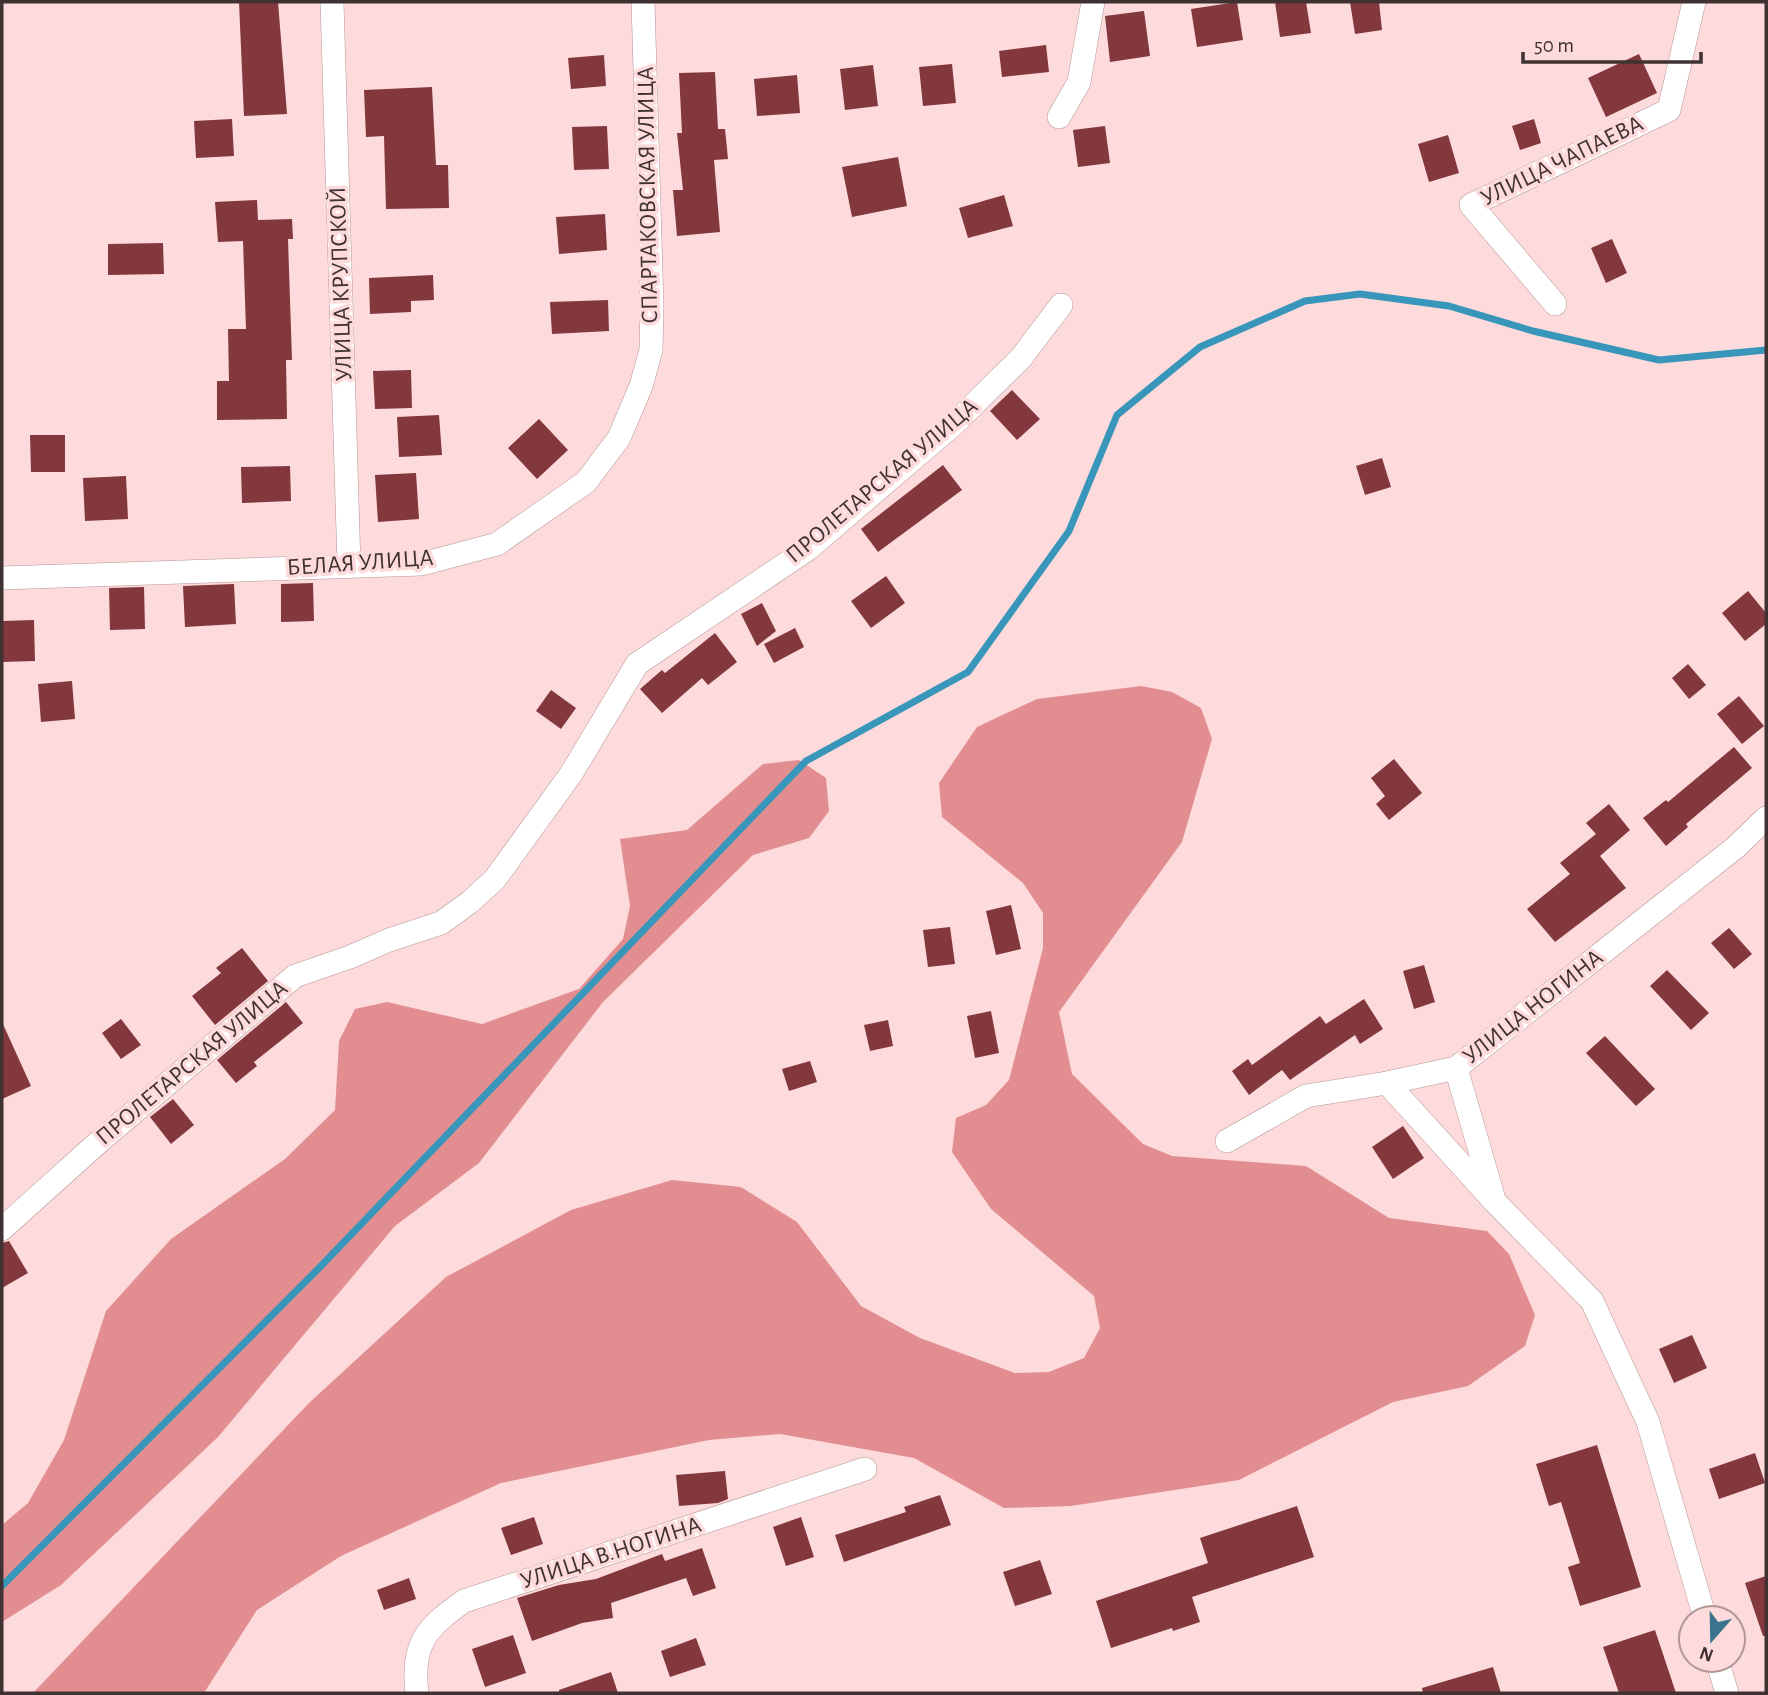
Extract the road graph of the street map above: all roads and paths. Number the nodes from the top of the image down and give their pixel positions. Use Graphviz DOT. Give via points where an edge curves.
graph roads {
  1 [pos="332,2"];
  2 [pos="643,2"];
  3 [pos="1093,2"];
  4 [pos="1694,2"];
  5 [pos="1059,117"];
  6 [pos="1555,304"];
  7 [pos="1061,305"];
  8 [pos="641,386"];
  9 [pos="349,566"];
  10 [pos="2,578"];
  11 [pos="1766,818"];
  12 [pos="1456,1068"];
  13 [pos="1387,1083"];
  14 [pos="1227,1141"];
  15 [pos="1495,1202"];
  16 [pos="2,1229"];
  17 [pos="865,1469"];
  18 [pos="1700,1604"];
  19 [pos="1721,1674"];
  20 [pos="417,1693"];
  21 [pos="1727,1693"];
  1 -- 9 [label="street, УЛИЦА КРУПСКОЙ"];
  2 -- 8 [label="street, СПАРТАКОВСКАЯ УЛИЦА" via="652,307 651,350"];
  3 -- 5 [label="street" via="1079,82"];
  4 -- 6 [label="street, УЛИЦА ЧАПАЕВА" via="1669,110 1471,205"];
  7 -- 16 [label="street, ПРОЛЕТАРСКАЯ УЛИЦА" via="1021,358 954,424 808,549 637,664 571,774 495,879 470,902 441,923 295,976"];
  8 -- 9 [label="street, БЕЛАЯ УЛИЦА" via="619,438 586,482 497,544 422,564"];
  9 -- 10 [label="street, БЕЛАЯ УЛИЦА"];
  11 -- 12 [label="street, УЛИЦА НОГИНА" via="1736,847"];
  12 -- 13 [label="street, УЛИЦА НОГИНА"];
  12 -- 15 [label="street"];
  13 -- 14 [label="street, УЛИЦА НОГИНА" via="1306,1096"];
  13 -- 15 [label="street"];
  15 -- 18 [label="street" via="1592,1301 1648,1422"];
  17 -- 20 [label="street, УЛИЦА В.НОГИНА" via="464,1601 423,1639 415,1674"];
  19 -- 21 [label="street"];
}
